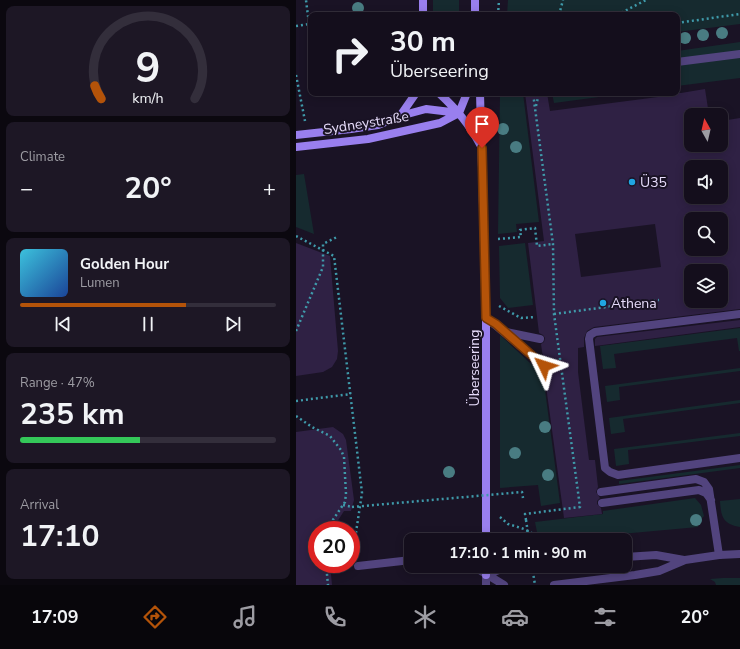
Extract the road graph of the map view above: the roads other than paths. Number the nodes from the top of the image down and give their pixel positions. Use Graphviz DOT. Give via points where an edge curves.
graph roads {
  1 [pos="423,0"];
  2 [pos="475,0"];
  3 [pos="423,12"];
  4 [pos="475,12"];
  5 [pos="740,54"];
  6 [pos="680,62"];
  7 [pos="414,96"];
  8 [pos="442,96"];
  9 [pos="466,96"];
  10 [pos="480,96"];
  11 [pos="459,113"];
  12 [pos="400,116"];
  13 [pos="296,135"];
  14 [pos="296,147"];
  15 [pos="482,148"];
  16 [pos="740,314"];
  17 [pos="486,318"];
  18 [pos="504,332"];
  19 [pos="540,339"];
  20 [pos="544,366"];
  21 [pos="740,458"];
  22 [pos="601,492"];
  23 [pos="711,500"];
  24 [pos="602,503"];
  25 [pos="486,533"];
  26 [pos="740,554"];
  27 [pos="719,555"];
  28 [pos="632,557"];
  29 [pos="685,560"];
  30 [pos="404,561"];
  31 [pos="360,566"];
  32 [pos="483,573"];
  33 [pos="491,573"];
  34 [pos="486,575"];
  35 [pos="576,584"];
  36 [pos="486,585"];
  37 [pos="504,585"];
  38 [pos="554,585"];
  1 -- 3 [label="street"];
  2 -- 4 [label="street"];
  5 -- 6 [label="street"];
  7 -- 12 [label="street, Sydneystraße"];
  8 -- 11 [label="street, Überseering"];
  9 -- 11 [label="street"];
  10 -- 15 [label="street, Überseering"];
  11 -- 12 [label="street" via="426,109"];
  11 -- 14 [label="street, Sydneystraße" via="440,123 368,138"];
  11 -- 15 [label="street, Überseering" via="470,126"];
  12 -- 13 [label="street, Sydneystraße" via="378,125"];
  15 -- 17 [label="street, Überseering"];
  16 -- 21 [label="street" via="594,332 589,338 605,468 610,472 618,475"];
  17 -- 18 [label="street"];
  17 -- 25 [label="street, Überseering"];
  18 -- 19 [label="street"];
  18 -- 20 [label="street"];
  22 -- 23 [label="street" via="696,480 704,482 710,489"];
  23 -- 24 [label="street" via="699,490"];
  23 -- 27 [label="street"];
  26 -- 27 [label="street"];
  27 -- 29 [label="street"];
  28 -- 29 [label="street" via="656,555"];
  29 -- 35 [label="street" via="659,571"];
  30 -- 31 [label="street"];
  32 -- 34 [label="street"];
  33 -- 34 [label="street"];
  34 -- 36 [label="street"];
  34 -- 37 [label="street"];
  35 -- 38 [label="street"];
}
